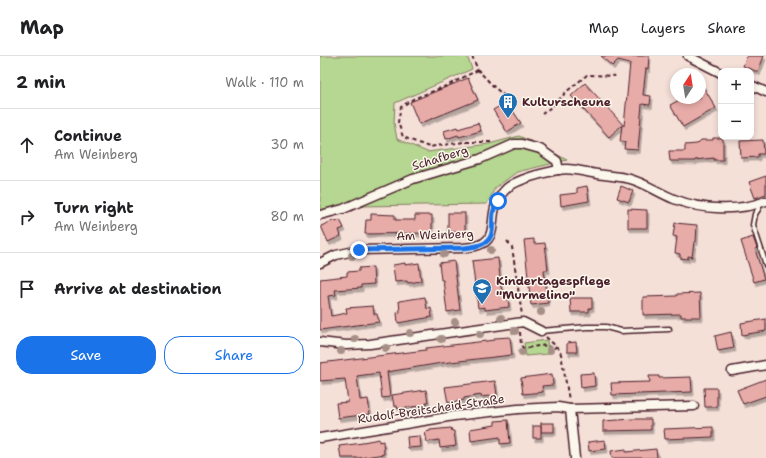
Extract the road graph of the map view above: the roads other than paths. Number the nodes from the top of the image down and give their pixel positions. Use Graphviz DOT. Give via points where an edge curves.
graph roads {
  1 [pos="688,56"];
  2 [pos="718,72"];
  3 [pos="754,86"];
  4 [pos="766,92"];
  5 [pos="559,170"];
  6 [pos="762,203"];
  7 [pos="320,214"];
  8 [pos="320,263"];
  9 [pos="766,266"];
  10 [pos="669,329"];
  11 [pos="541,331"];
  12 [pos="320,342"];
  13 [pos="766,365"];
  14 [pos="732,371"];
  15 [pos="694,406"];
  16 [pos="570,407"];
  17 [pos="320,438"];
  18 [pos="575,458"];
  1 -- 2 [label="street"];
  3 -- 4 [label="street"];
  5 -- 6 [label="street, Am Weinberg" via="572,169 630,179 675,200 703,207 720,208"];
  5 -- 7 [label="street, Schafberg" via="557,161 540,149 514,144 480,159 413,179 343,209"];
  5 -- 8 [label="street, Am Weinberg" via="517,182 505,189 493,212 492,234 488,241 482,244 463,248 359,250 336,255"];
  6 -- 9 [label="lane" via="755,214 753,225"];
  10 -- 11 [label="lane" via="621,331 606,327 587,327"];
  11 -- 12 [label="street" via="520,319 370,344"];
  13 -- 14 [label="street"];
  15 -- 16 [label="street, Rudolf-Breitscheid-Straße"];
  16 -- 17 [label="street, Rudolf-Breitscheid-Straße" via="454,416"];
  16 -- 18 [label="street"];
}
